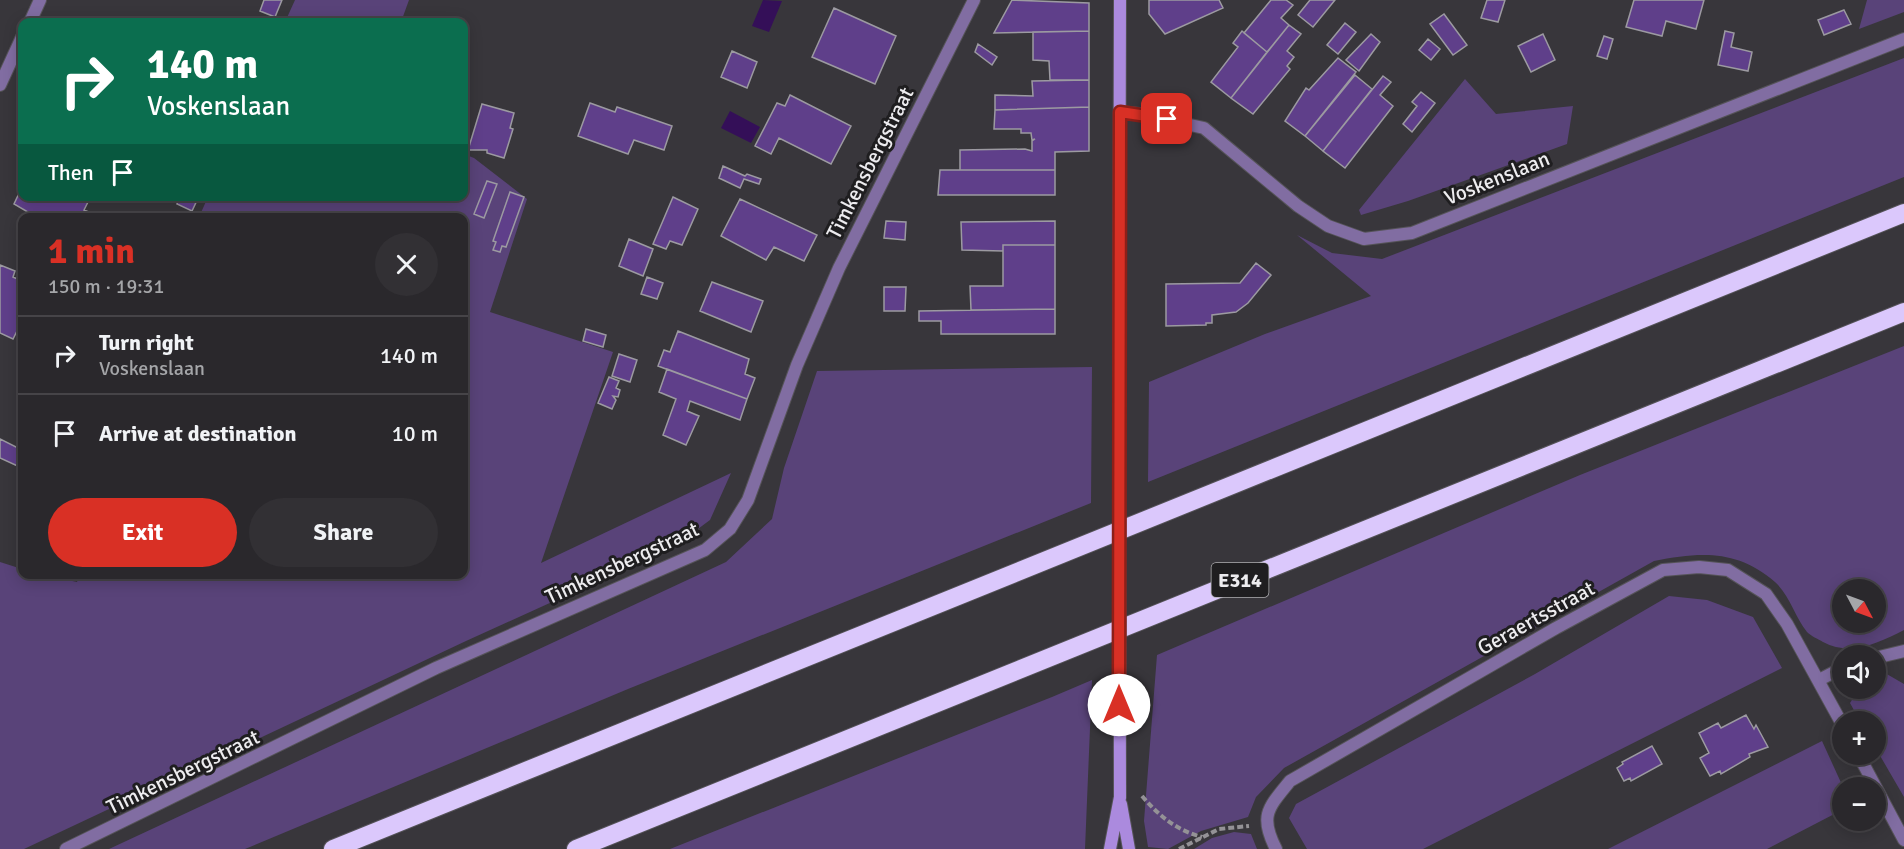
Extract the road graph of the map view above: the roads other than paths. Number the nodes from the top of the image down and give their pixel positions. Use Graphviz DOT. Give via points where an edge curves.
graph roads {
  1 [pos="40,0"];
  2 [pos="974,0"];
  3 [pos="1120,0"];
  4 [pos="32,18"];
  5 [pos="1904,39"];
  6 [pos="18,46"];
  7 [pos="0,85"];
  8 [pos="1120,112"];
  9 [pos="1904,213"];
  10 [pos="1904,312"];
  11 [pos="1902,654"];
  12 [pos="1886,656"];
  13 [pos="1832,673"];
  14 [pos="1819,680"];
  15 [pos="1835,711"];
  16 [pos="1864,765"];
  17 [pos="1120,797"];
  18 [pos="1904,840"];
  19 [pos="66,849"];
  20 [pos="333,849"];
  21 [pos="576,849"];
  22 [pos="1110,849"];
  23 [pos="1129,849"];
  24 [pos="1276,849"];
  1 -- 4 [label="street"];
  2 -- 19 [label="street, Timkensbergstraat" via="839,268 797,365 748,500 730,529 705,550 436,668"];
  3 -- 8 [label="main road"];
  5 -- 8 [label="street, Voskenslaan" via="1412,233 1364,239 1328,226 1299,206 1204,128"];
  6 -- 7 [label="street"];
  8 -- 17 [label="main road, bridge"];
  9 -- 20 [label="highway"];
  10 -- 21 [label="highway, E314"];
  11 -- 12 [label="street"];
  13 -- 14 [label="street"];
  14 -- 15 [label="street, Geraertsstraat"];
  14 -- 24 [label="street, Geraertsstraat" via="1766,594 1728,570 1663,570 1290,781 1268,807 1266,830"];
  16 -- 18 [label="street"];
  17 -- 22 [label="main road"];
  17 -- 23 [label="main road"];
}
